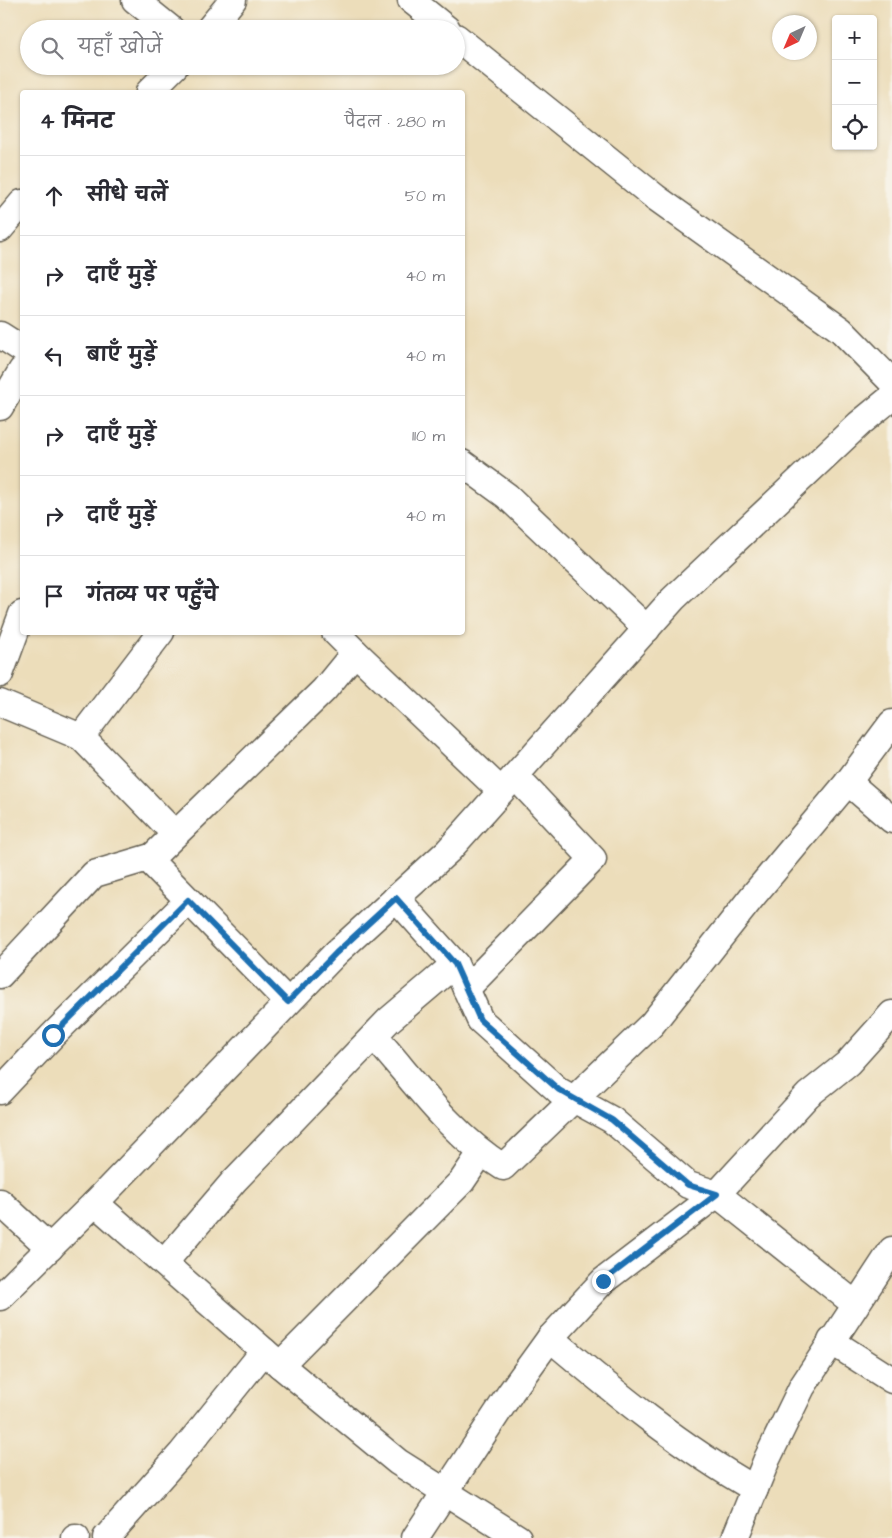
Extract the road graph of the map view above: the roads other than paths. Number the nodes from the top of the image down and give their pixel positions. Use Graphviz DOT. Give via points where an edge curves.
graph roads {
  1 [pos="135,0"];
  2 [pos="233,0"];
  3 [pos="411,0"];
  4 [pos="160,20"];
  5 [pos="216,20"];
  6 [pos="435,20"];
  7 [pos="465,43"];
  8 [pos="166,75"];
  9 [pos="151,90"];
  10 [pos="20,205"];
  11 [pos="0,229"];
  12 [pos="0,335"];
  13 [pos="20,349"];
  14 [pos="20,373"];
  15 [pos="892,382"];
  16 [pos="892,396"];
  17 [pos="0,407"];
  18 [pos="465,465"];
  19 [pos="13,619"];
  20 [pos="647,629"];
  21 [pos="159,635"];
  22 [pos="338,635"];
  23 [pos="355,652"];
  24 [pos="0,674"];
  25 [pos="0,703"];
  26 [pos="892,724"];
  27 [pos="81,737"];
  28 [pos="848,782"];
  29 [pos="508,784"];
  30 [pos="892,820"];
  31 [pos="175,834"];
  32 [pos="151,857"];
  33 [pos="396,898"];
  34 [pos="188,900"];
  35 [pos="455,964"];
  36 [pos="0,975"];
  37 [pos="466,989"];
  38 [pos="288,1002"];
  39 [pos="892,1014"];
  40 [pos="374,1036"];
  41 [pos="0,1091"];
  42 [pos="575,1100"];
  43 [pos="481,1153"];
  44 [pos="717,1194"];
  45 [pos="0,1202"];
  46 [pos="95,1203"];
  47 [pos="50,1248"];
  48 [pos="892,1250"];
  49 [pos="164,1263"];
  50 [pos="0,1297"];
  51 [pos="855,1304"];
  52 [pos="550,1338"];
  53 [pos="832,1341"];
  54 [pos="272,1358"];
  55 [pos="892,1380"];
  56 [pos="755,1489"];
  57 [pos="446,1492"];
  58 [pos="106,1538"];
  59 [pos="415,1538"];
  60 [pos="518,1538"];
  61 [pos="735,1538"];
  1 -- 4 [label="street"];
  2 -- 5 [label="street"];
  3 -- 6 [label="street"];
  7 -- 15 [label="street" via="656,197 841,330"];
  8 -- 9 [label="street"];
  10 -- 11 [label="street"];
  12 -- 13 [label="street"];
  14 -- 17 [label="street"];
  16 -- 20 [label="street" via="858,424 673,599"];
  18 -- 20 [label="street" via="507,496"];
  19 -- 24 [label="street"];
  20 -- 29 [label="street"];
  21 -- 27 [label="street"];
  22 -- 23 [label="street"];
  23 -- 29 [label="street"];
  23 -- 31 [label="street" via="324,690"];
  25 -- 27 [label="street"];
  26 -- 28 [label="street"];
  27 -- 31 [label="street"];
  28 -- 30 [label="street"];
  28 -- 42 [label="street" via="652,1024"];
  29 -- 33 [label="street" via="448,851"];
  29 -- 37 [label="street" via="593,860"];
  31 -- 32 [label="street"];
  32 -- 34 [label="street" via="149,860"];
  32 -- 36 [label="street" via="94,874"];
  33 -- 35 [label="street"];
  33 -- 38 [label="street"];
  34 -- 38 [label="street"];
  34 -- 41 [label="street"];
  35 -- 37 [label="street"];
  35 -- 40 [label="street"];
  37 -- 42 [label="street" via="480,1020 559,1090"];
  38 -- 46 [label="street"];
  39 -- 44 [label="street" via="848,1063 808,1096"];
  40 -- 43 [label="street" via="451,1124"];
  40 -- 49 [label="street" via="234,1181"];
  42 -- 43 [label="street" via="504,1167"];
  42 -- 44 [label="street" via="612,1120 688,1185"];
  43 -- 54 [label="street" via="462,1181"];
  44 -- 51 [label="street"];
  44 -- 52 [label="street" via="603,1281"];
  45 -- 47 [label="street"];
  46 -- 47 [label="street"];
  46 -- 49 [label="street"];
  47 -- 50 [label="street"];
  48 -- 51 [label="street"];
  49 -- 54 [label="street"];
  51 -- 53 [label="street"];
  52 -- 56 [label="street" via="674,1436"];
  52 -- 57 [label="street"];
  53 -- 55 [label="street"];
  53 -- 56 [label="street" via="802,1387"];
  54 -- 57 [label="street" via="398,1462"];
  54 -- 58 [label="street"];
  56 -- 61 [label="street"];
  57 -- 59 [label="street"];
  57 -- 60 [label="street"];
}
